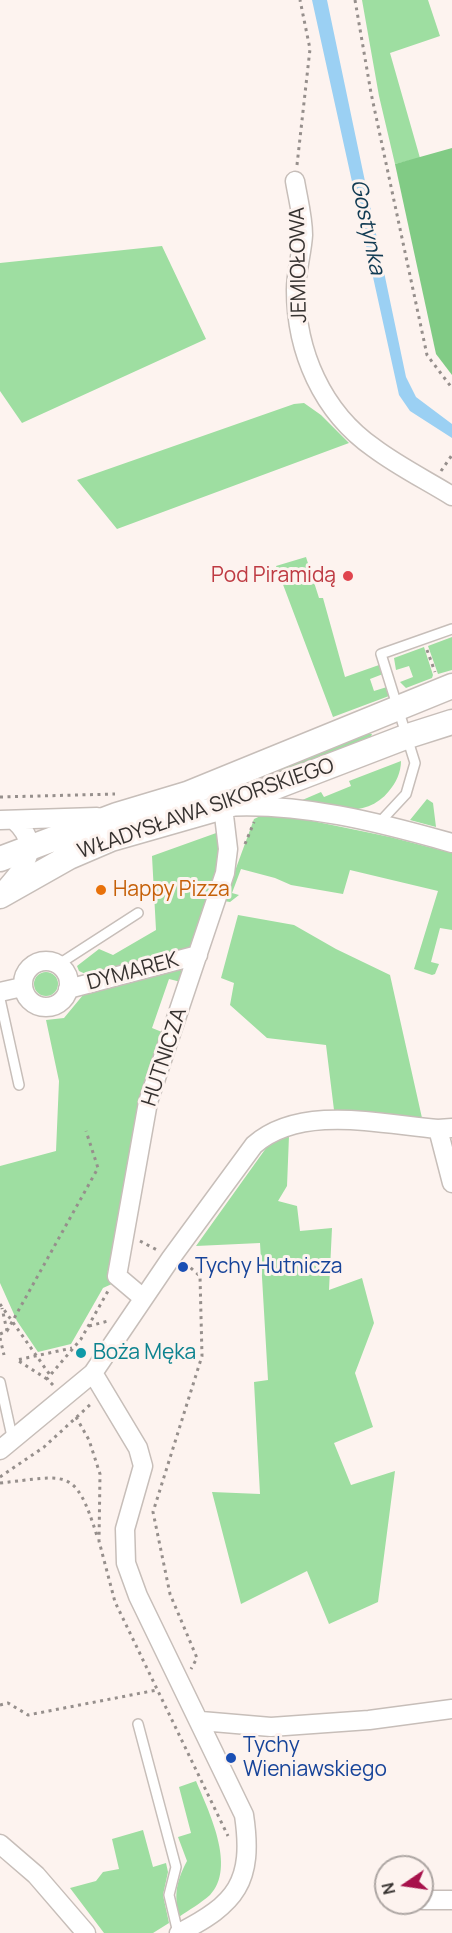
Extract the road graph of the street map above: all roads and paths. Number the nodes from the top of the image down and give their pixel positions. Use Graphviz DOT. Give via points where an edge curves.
graph roads {
  1 [pos="300,0"];
  2 [pos="355,0"];
  3 [pos="295,181"];
  4 [pos="452,388"];
  5 [pos="452,455"];
  6 [pos="447,462"];
  7 [pos="452,496"];
  8 [pos="452,629"];
  9 [pos="423,639"];
  10 [pos="445,683"];
  11 [pos="399,707"];
  12 [pos="452,722"];
  13 [pos="410,744"];
  14 [pos="0,797"];
  15 [pos="120,805"];
  16 [pos="223,807"];
  17 [pos="7,820"];
  18 [pos="255,821"];
  19 [pos="378,824"];
  20 [pos="452,843"];
  21 [pos="29,846"];
  22 [pos="243,849"];
  23 [pos="0,859"];
  24 [pos="0,896"];
  25 [pos="138,913"];
  26 [pos="198,955"];
  27 [pos="59,964"];
  28 [pos="22,987"];
  29 [pos="68,989"];
  30 [pos="0,992"];
  31 [pos="0,999"];
  32 [pos="19,1085"];
  33 [pos="445,1129"];
  34 [pos="86,1131"];
  35 [pos="452,1183"];
  36 [pos="131,1236"];
  37 [pos="175,1262"];
  38 [pos="144,1298"];
  39 [pos="0,1304"];
  40 [pos="13,1322"];
  41 [pos="7,1331"];
  42 [pos="0,1336"];
  43 [pos="74,1347"];
  44 [pos="4,1355"];
  45 [pos="36,1356"];
  46 [pos="93,1372"];
  47 [pos="50,1375"];
  48 [pos="46,1379"];
  49 [pos="0,1382"];
  50 [pos="105,1391"];
  51 [pos="7,1446"];
  52 [pos="0,1477"];
  53 [pos="0,1483"];
  54 [pos="99,1541"];
  55 [pos="188,1675"];
  56 [pos="157,1689"];
  57 [pos="0,1705"];
  58 [pos="452,1709"];
  59 [pos="201,1722"];
  60 [pos="138,1724"];
  61 [pos="0,1844"];
  62 [pos="434,1900"];
  63 [pos="452,1900"];
  64 [pos="186,1931"];
  65 [pos="86,1933"];
  1 -- 3 [label="path" via="310,49"];
  2 -- 4 [label="path" via="427,355"];
  3 -- 7 [label="street, JEMIOŁOWA" via="303,219 297,319 314,376 330,405 353,432"];
  5 -- 6 [label="path"];
  8 -- 9 [label="lane"];
  9 -- 10 [label="path"];
  9 -- 11 [label="lane" via="381,654"];
  10 -- 11 [label="street, WŁADYSŁAWA SIKORSKIEGO"];
  11 -- 13 [label="lane"];
  11 -- 15 [label="street, WŁADYSŁAWA SIKORSKIEGO" via="187,794"];
  12 -- 13 [label="street, WŁADYSŁAWA SIKORSKIEGO"];
  13 -- 16 [label="street, WŁADYSŁAWA SIKORSKIEGO"];
  13 -- 19 [label="lane" via="415,763 406,794"];
  14 -- 15 [label="path"];
  15 -- 17 [label="street"];
  15 -- 21 [label="street, WŁADYSŁAWA SIKORSKIEGO"];
  16 -- 19 [label="street" via="276,805"];
  16 -- 24 [label="street, WŁADYSŁAWA SIKORSKIEGO" via="111,839 69,857"];
  16 -- 26 [label="street, HUTNICZA" via="228,849 225,873"];
  17 -- 21 [label="street" via="26,830"];
  18 -- 22 [label="path"];
  19 -- 20 [label="street"];
  21 -- 23 [label="street, WŁADYSŁAWA SIKORSKIEGO"];
  21 -- 24 [label="street" via="24,867"];
  25 -- 27 [label="lane"];
  26 -- 29 [label="street, DYMAREK"];
  26 -- 38 [label="street, HUTNICZA" via="148,1102 117,1276"];
  27 -- 28 [label="street, DYMAREK" via="33,964"];
  27 -- 29 [label="street, DYMAREK" via="69,980"];
  28 -- 29 [label="street, DYMAREK" via="32,1003 49,1007 65,997"];
  28 -- 30 [label="street"];
  31 -- 32 [label="lane"];
  33 -- 35 [label="street"];
  33 -- 37 [label="street" via="326,1119 269,1131 254,1145"];
  34 -- 40 [label="path" via="98,1168"];
  36 -- 37 [label="path" via="164,1253 167,1250"];
  37 -- 38 [label="street"];
  37 -- 55 [label="path" via="183,1261 200,1276 202,1356 153,1512 170,1594 196,1658"];
  38 -- 46 [label="street"];
  39 -- 40 [label="path"];
  39 -- 41 [label="path"];
  40 -- 41 [label="path"];
  40 -- 45 [label="path"];
  41 -- 42 [label="path"];
  42 -- 44 [label="path"];
  43 -- 45 [label="path"];
  45 -- 47 [label="path"];
  45 -- 48 [label="path" via="17,1360"];
  46 -- 50 [label="street"];
  46 -- 51 [label="street"];
  49 -- 51 [label="lane"];
  50 -- 52 [label="path" via="44,1447"];
  50 -- 59 [label="street" via="138,1448 143,1466 125,1529 126,1563 142,1605"];
  53 -- 54 [label="path" via="60,1478 74,1484 85,1497"];
  56 -- 57 [label="path" via="28,1716 8,1703"];
  58 -- 59 [label="street" via="271,1727"];
  59 -- 64 [label="street" via="244,1815 249,1845 242,1878 230,1900"];
  60 -- 64 [label="lane" via="176,1867 169,1895"];
  61 -- 65 [label="street" via="36,1875"];
  62 -- 63 [label="street"];
}
